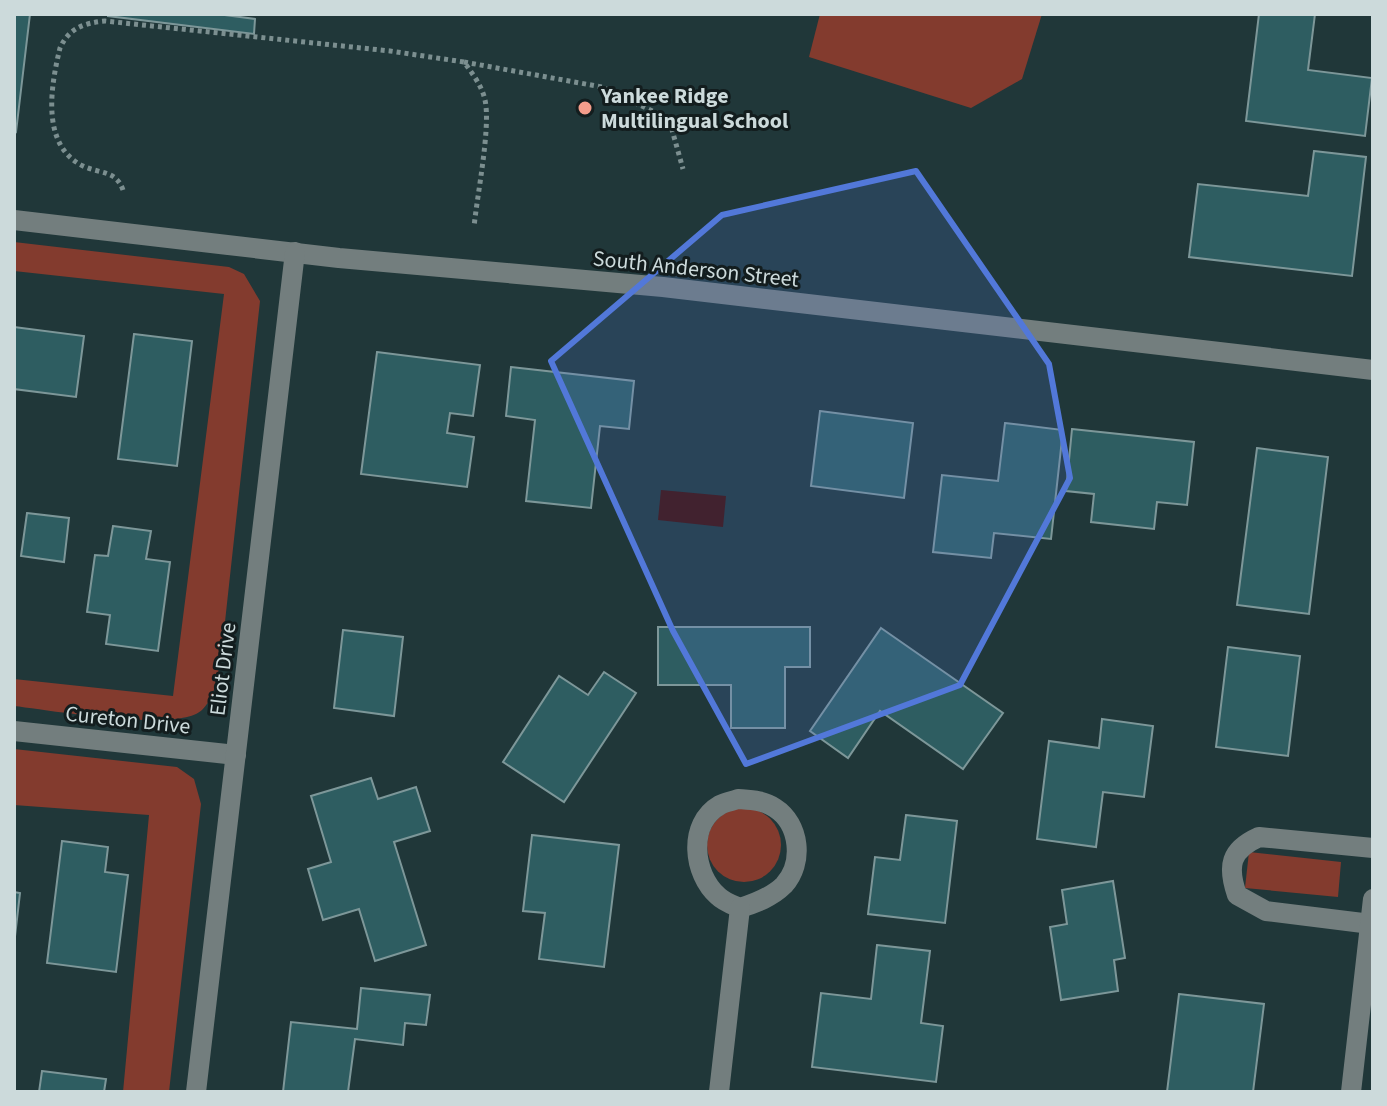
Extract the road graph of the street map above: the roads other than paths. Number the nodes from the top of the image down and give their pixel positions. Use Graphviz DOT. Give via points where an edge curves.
graph roads {
  1 [pos="14,220"];
  2 [pos="295,252"];
  3 [pos="1373,370"];
  4 [pos="14,731"];
  5 [pos="236,755"];
  6 [pos="1373,848"];
  7 [pos="1373,899"];
  8 [pos="740,908"];
  9 [pos="1371,924"];
  10 [pos="196,1092"];
  11 [pos="719,1092"];
  12 [pos="1351,1092"];
  1 -- 2 [label="street, South Anderson Street"];
  2 -- 3 [label="street, South Anderson Street" via="663,287"];
  2 -- 5 [label="street, Eliot Drive"];
  4 -- 5 [label="street, Cureton Drive"];
  5 -- 10 [label="street, Eliot Drive"];
  6 -- 9 [label="street" via="1259,837 1242,845 1233,859 1232,879 1237,895 1266,911"];
  7 -- 9 [label="street"];
  8 -- 8 [label="street" via="774,893 795,867 791,825 776,808 757,800 720,805 704,821 697,839 706,882 720,898"];
  8 -- 11 [label="street"];
  9 -- 12 [label="street"];
}
